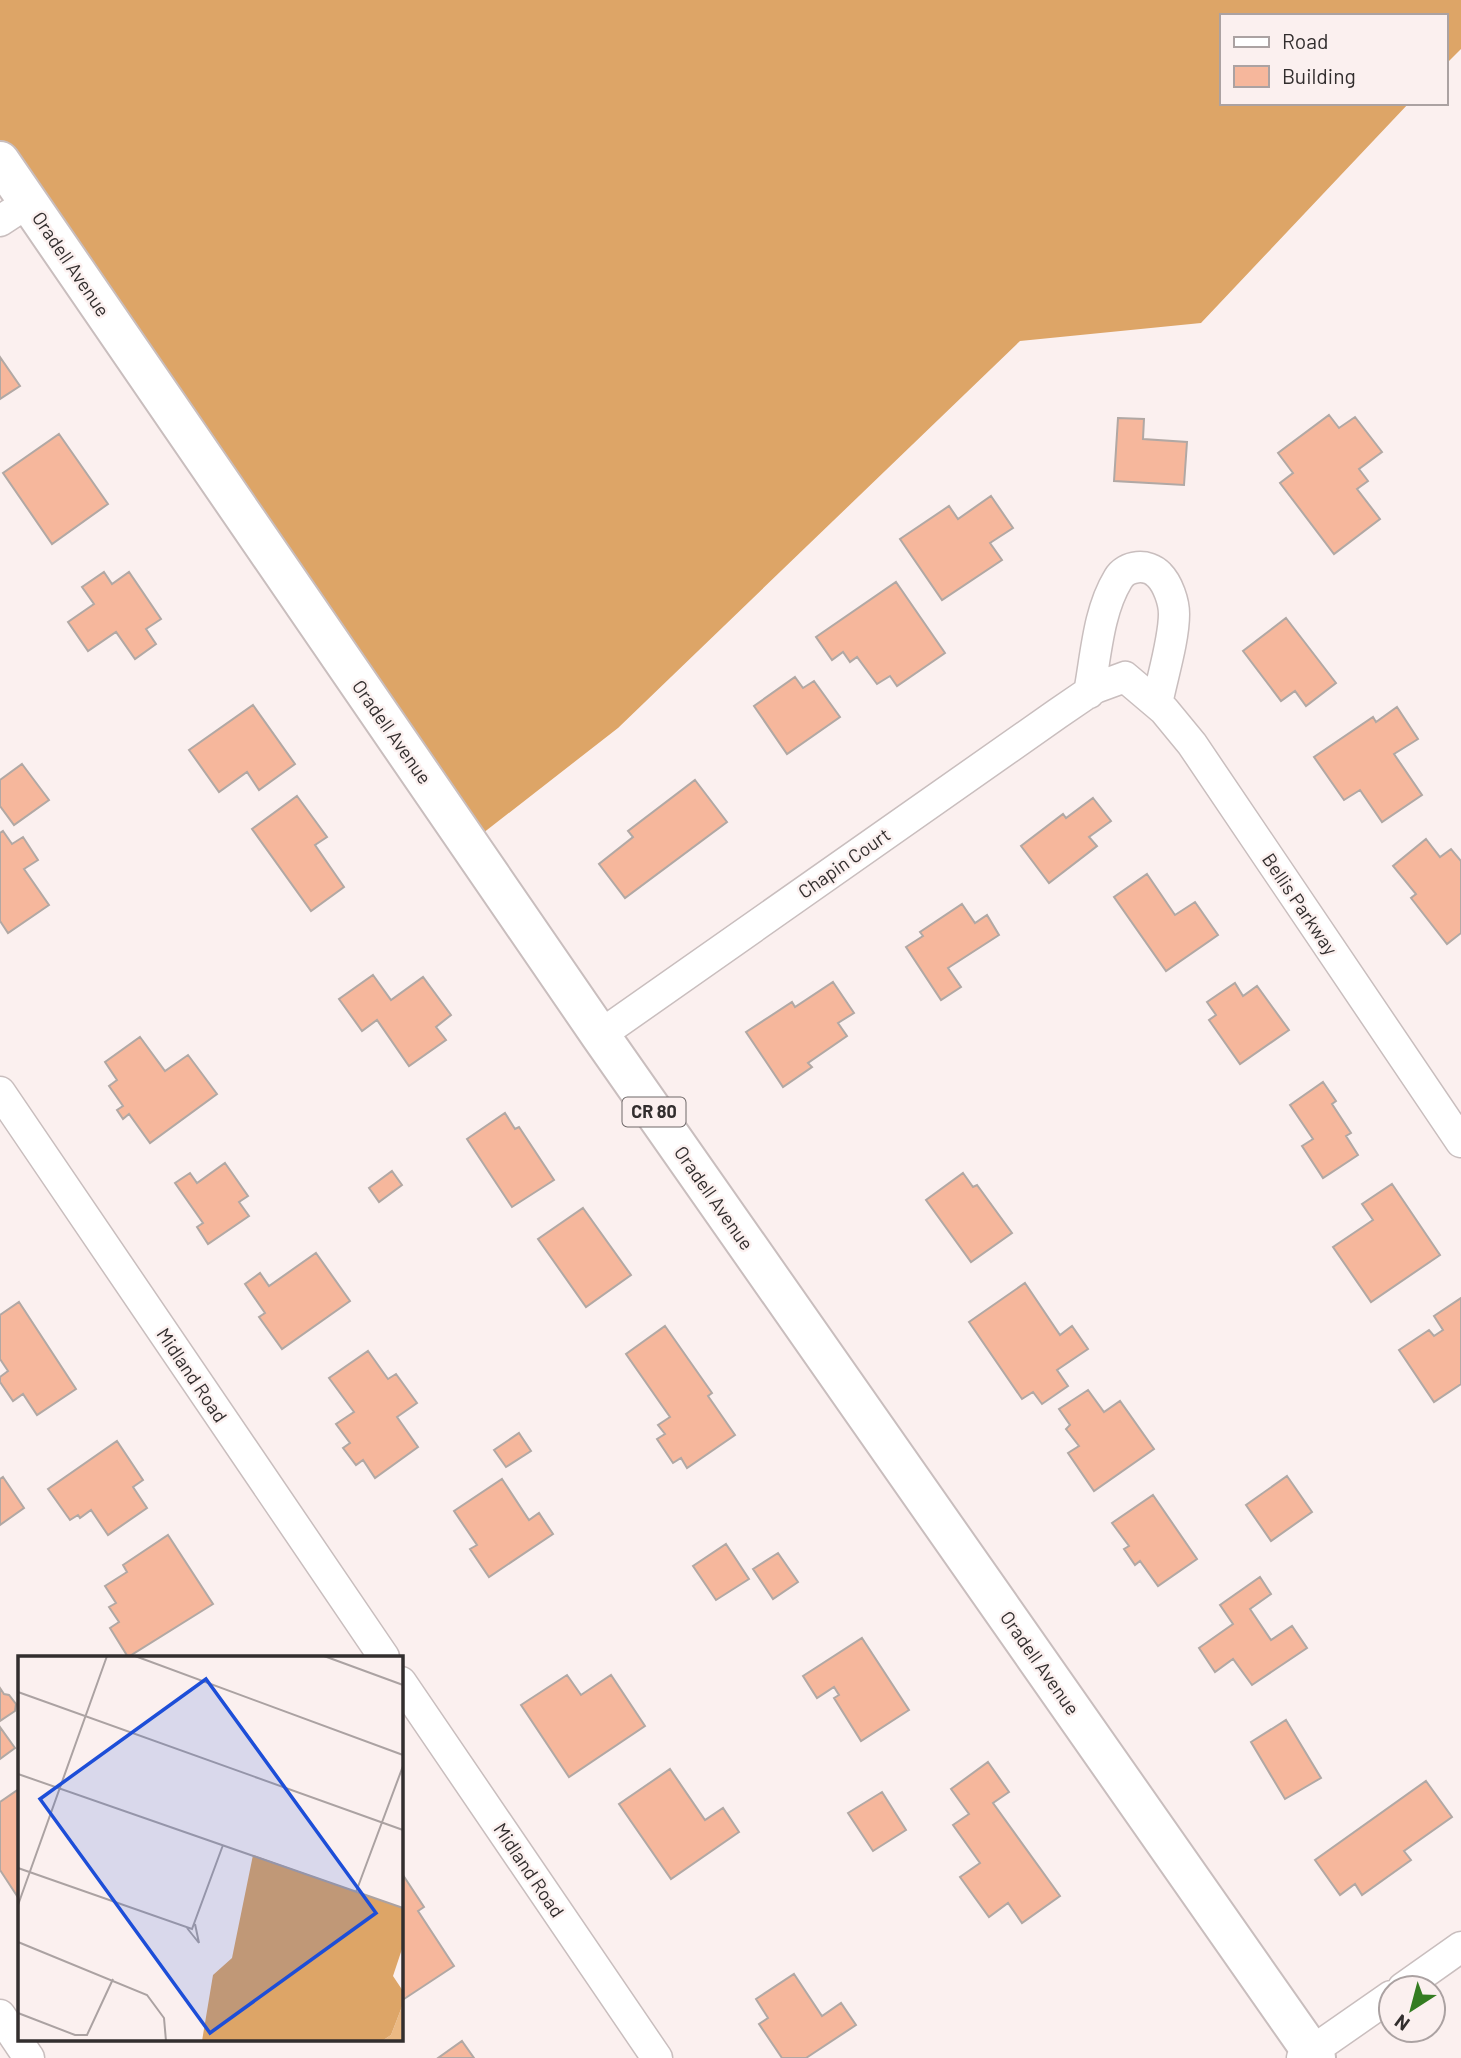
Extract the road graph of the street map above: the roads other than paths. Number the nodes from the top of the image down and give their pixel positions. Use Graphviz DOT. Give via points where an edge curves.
graph roads {
  1 [pos="0,161"];
  2 [pos="14,211"];
  3 [pos="1125,677"];
  4 [pos="1088,693"];
  5 [pos="1157,704"];
  6 [pos="600,1035"];
  7 [pos="0,1092"];
  8 [pos="1461,1142"];
  9 [pos="383,1656"];
  10 [pos="402,1683"];
  11 [pos="1461,1947"];
  12 [pos="1423,1974"];
  13 [pos="1377,2006"];
  14 [pos="0,2015"];
  15 [pos="1310,2056"];
  16 [pos="29,2058"];
  17 [pos="657,2058"];
  1 -- 2 [label="main road, Oradell Avenue / CR 80"];
  2 -- 6 [label="main road, Oradell Avenue / CR 80"];
  3 -- 4 [label="street, Chapin Court"];
  3 -- 5 [label="street, Bellis Parkway"];
  4 -- 5 [label="street" via="1104,613 1117,580 1123,571 1147,568 1159,573 1174,613"];
  4 -- 6 [label="street, Chapin Court"];
  5 -- 8 [label="street, Bellis Parkway" via="1192,744"];
  6 -- 15 [label="main road, Oradell Avenue / CR 80"];
  7 -- 9 [label="street, Midland Road"];
  10 -- 17 [label="street, Midland Road"];
  11 -- 12 [label="street"];
  13 -- 15 [label="street"];
  14 -- 16 [label="street"];
}
